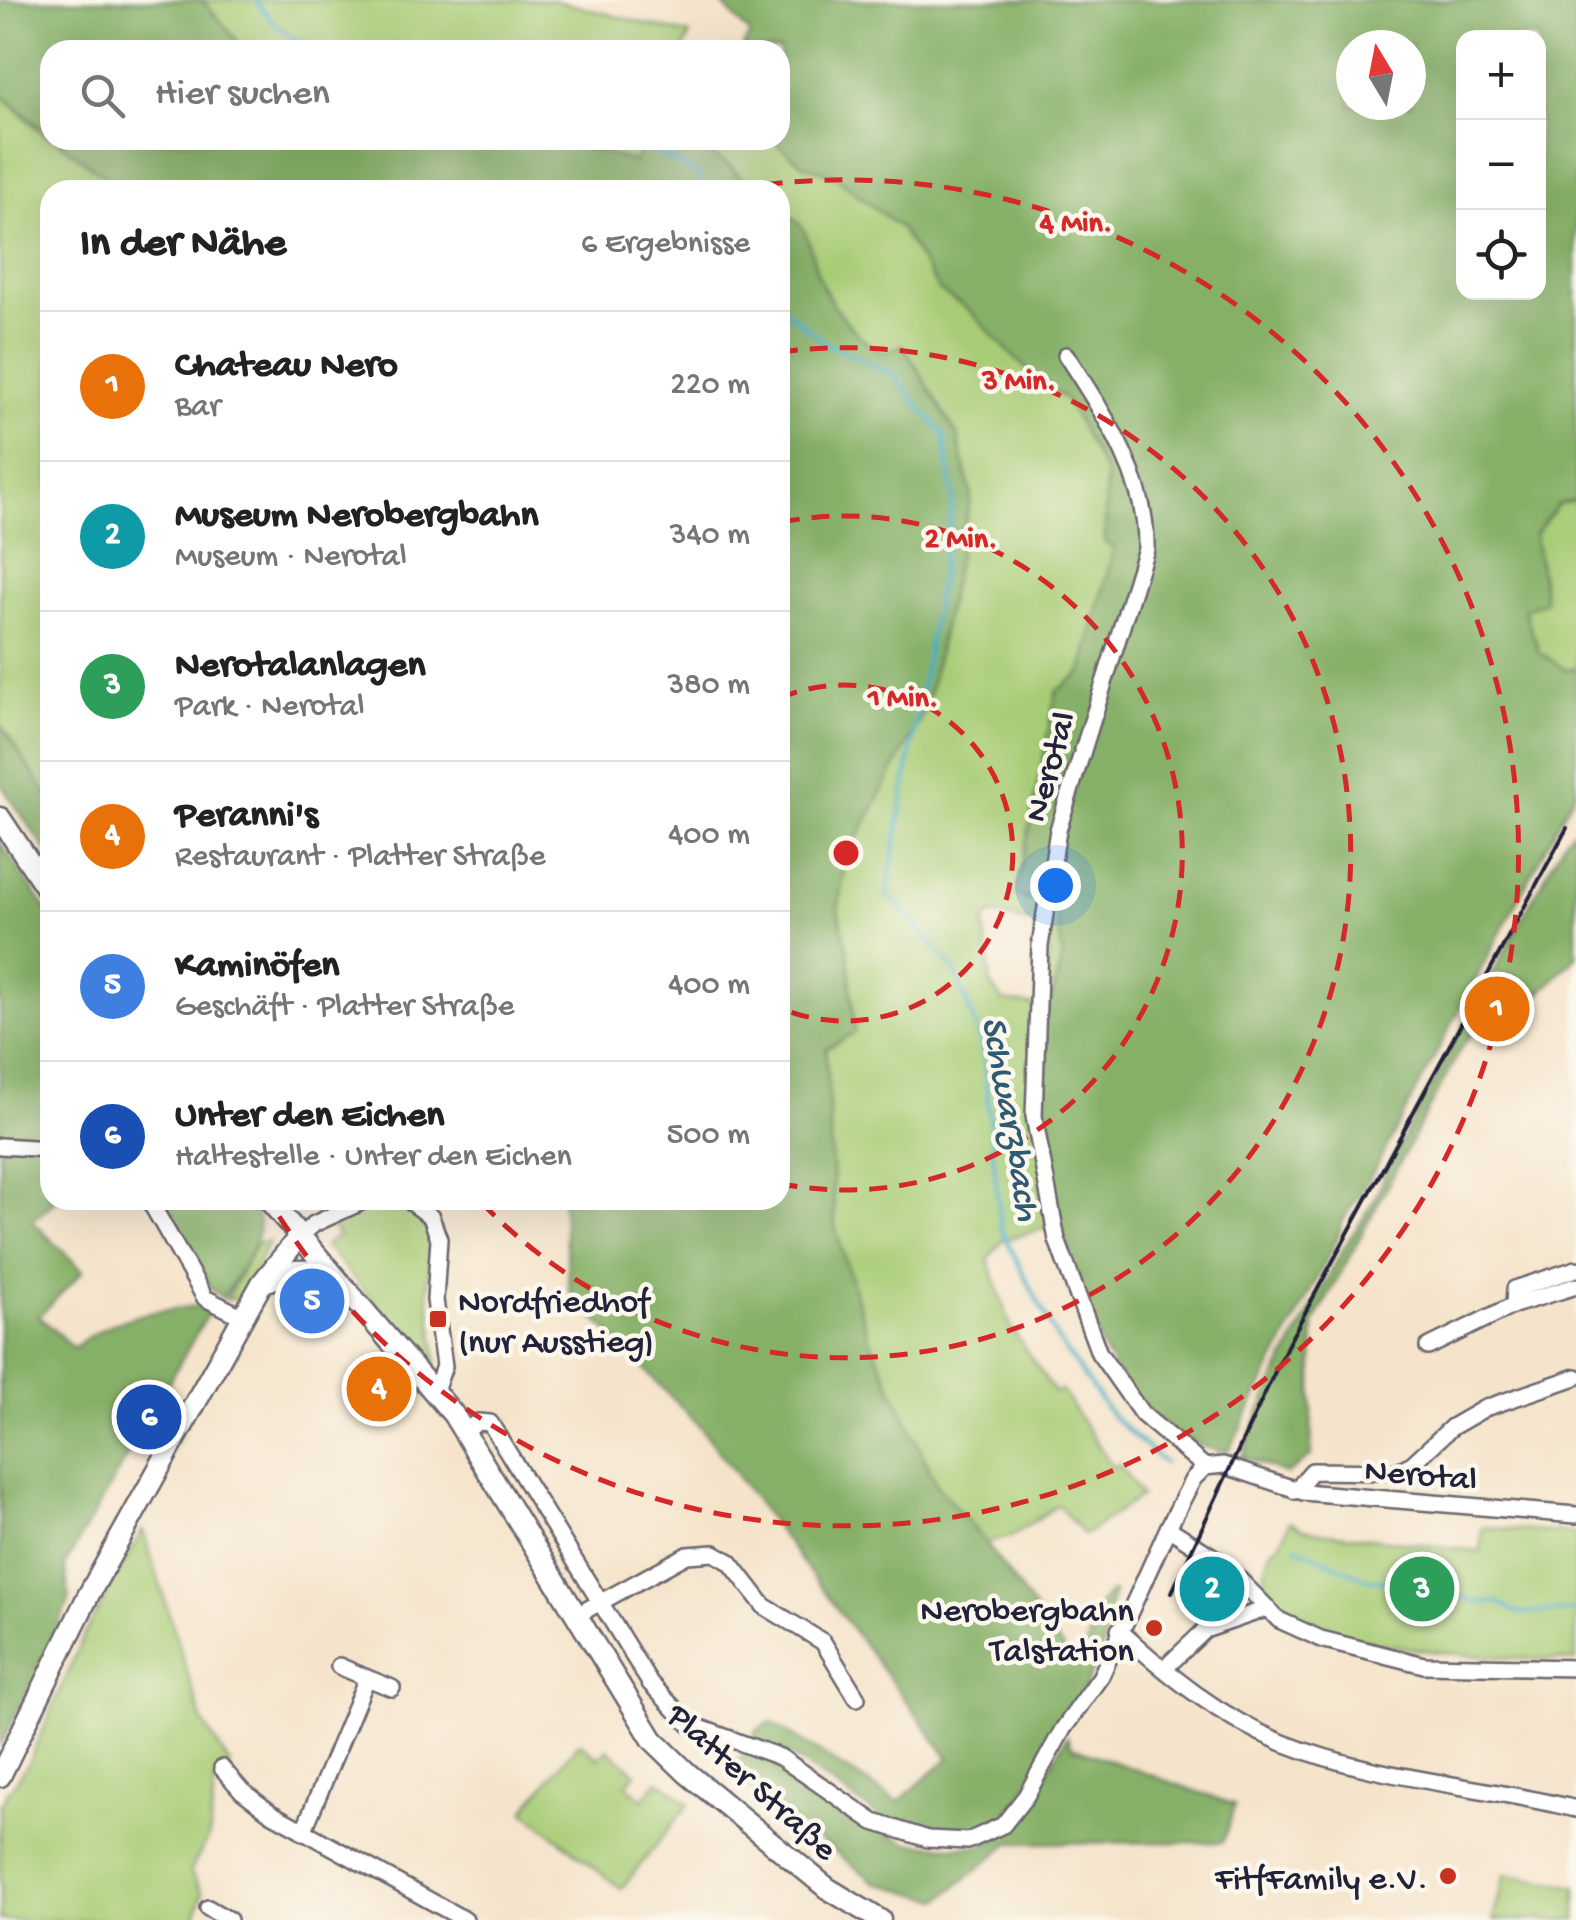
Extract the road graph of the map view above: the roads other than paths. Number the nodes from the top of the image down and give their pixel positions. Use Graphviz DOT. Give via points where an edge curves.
graph roads {
  1 [pos="1066,355"];
  2 [pos="0,818"];
  3 [pos="40,878"];
  4 [pos="0,1146"];
  5 [pos="40,1148"];
  6 [pos="154,1210"];
  7 [pos="277,1210"];
  8 [pos="344,1210"];
  9 [pos="425,1210"];
  10 [pos="433,1210"];
  11 [pos="436,1227"];
  12 [pos="299,1237"];
  13 [pos="330,1270"];
  14 [pos="1576,1270"];
  15 [pos="262,1283"];
  16 [pos="1576,1286"];
  17 [pos="1514,1305"];
  18 [pos="243,1318"];
  19 [pos="1428,1347"];
  20 [pos="1576,1377"];
  21 [pos="435,1390"];
  22 [pos="464,1430"];
  23 [pos="1205,1467"];
  24 [pos="1294,1490"];
  25 [pos="1576,1515"];
  26 [pos="1168,1528"];
  27 [pos="601,1600"];
  28 [pos="1268,1608"];
  29 [pos="577,1615"];
  30 [pos="1119,1630"];
  31 [pos="339,1666"];
  32 [pos="1576,1668"];
  33 [pos="1164,1669"];
  34 [pos="367,1678"];
  35 [pos="392,1688"];
  36 [pos="858,1698"];
  37 [pos="222,1768"];
  38 [pos="0,1776"];
  39 [pos="1576,1809"];
  40 [pos="302,1832"];
  41 [pos="208,1908"];
  42 [pos="458,1918"];
  43 [pos="874,1919"];
  44 [pos="229,1920"];
  1 -- 23 [label="street, Nerotal" via="1135,482 1146,549 1058,830 1040,946 1034,1116 1057,1240 1099,1353 1142,1414"];
  2 -- 3 [label="main road"];
  4 -- 5 [label="street"];
  6 -- 18 [label="street" via="205,1298"];
  7 -- 12 [label="main road, Platter Straße"];
  8 -- 12 [label="street"];
  9 -- 11 [label="street"];
  10 -- 11 [label="street"];
  11 -- 21 [label="street" via="435,1300 444,1366"];
  12 -- 13 [label="main road, Platter Straße"];
  12 -- 15 [label="main road"];
  13 -- 15 [label="main road" via="295,1271"];
  13 -- 21 [label="main road, Platter Straße"];
  14 -- 17 [label="street" via="1514,1289"];
  15 -- 18 [label="main road"];
  16 -- 17 [label="street"];
  17 -- 19 [label="street"];
  18 -- 38 [label="main road" via="89,1594"];
  20 -- 24 [label="street" via="1485,1408 1404,1469 1376,1475 1312,1471"];
  21 -- 22 [label="main road, Platter Straße"];
  22 -- 27 [label="street" via="490,1423"];
  22 -- 29 [label="main road, Platter Straße"];
  23 -- 24 [label="street, Nerotal" via="1223,1465"];
  23 -- 26 [label="street"];
  24 -- 25 [label="street, Nerotal"];
  26 -- 28 [label="street" via="1224,1564"];
  26 -- 30 [label="street"];
  27 -- 29 [label="street"];
  27 -- 30 [label="street" via="650,1683 689,1724 780,1757 874,1822 928,1839 968,1841 1003,1825 1101,1676"];
  27 -- 36 [label="street" via="687,1554 714,1553 730,1562 764,1606 824,1642"];
  28 -- 32 [label="street" via="1302,1632 1401,1662"];
  28 -- 33 [label="street" via="1205,1630"];
  29 -- 43 [label="main road, Platter Straße" via="664,1752"];
  30 -- 33 [label="street"];
  31 -- 34 [label="street"];
  33 -- 39 [label="street" via="1285,1744"];
  34 -- 35 [label="street"];
  34 -- 40 [label="street"];
  37 -- 40 [label="street" via="252,1801"];
  40 -- 42 [label="street"];
  41 -- 44 [label="street"];
}
